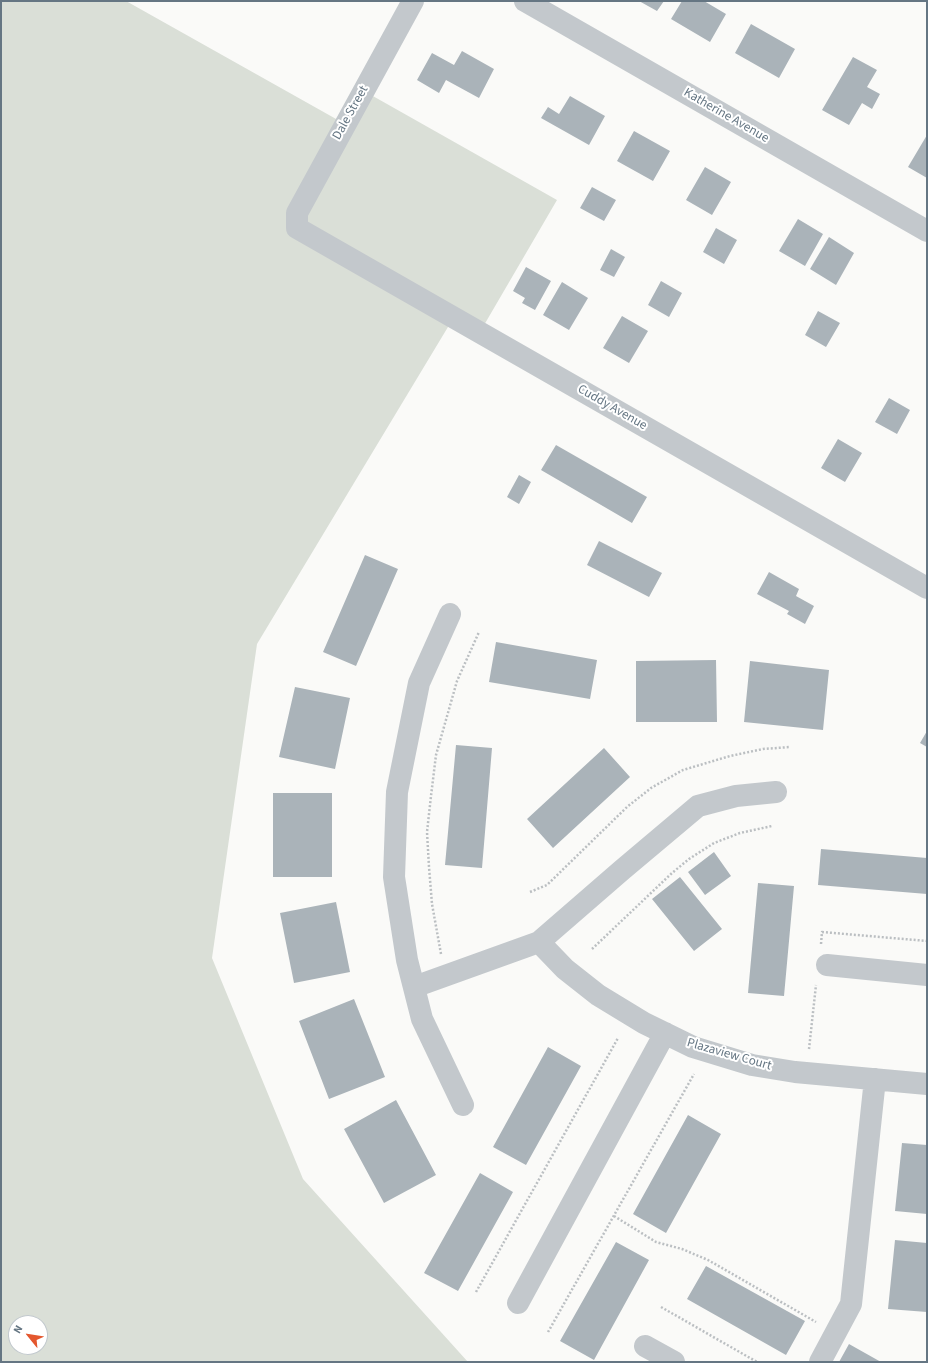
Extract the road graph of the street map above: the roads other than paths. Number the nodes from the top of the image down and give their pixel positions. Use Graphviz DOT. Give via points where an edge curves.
graph roads {
  1 [pos="413,1"];
  2 [pos="525,1"];
  3 [pos="297,228"];
  4 [pos="927,231"];
  5 [pos="927,588"];
  6 [pos="450,614"];
  7 [pos="776,792"];
  8 [pos="540,942"];
  9 [pos="827,965"];
  10 [pos="927,975"];
  11 [pos="414,987"];
  12 [pos="665,1033"];
  13 [pos="874,1079"];
  14 [pos="927,1084"];
  15 [pos="463,1105"];
  16 [pos="518,1303"];
  17 [pos="644,1346"];
  18 [pos="674,1362"];
  19 [pos="820,1362"];
  1 -- 3 [label="street, Dale Street" via="297,213"];
  2 -- 4 [label="street, Katherine Avenue"];
  3 -- 5 [label="street, Cuddy Avenue"];
  6 -- 11 [label="street" via="419,683 397,792 394,878 406,960"];
  7 -- 8 [label="street" via="736,796 698,806"];
  8 -- 11 [label="street"];
  8 -- 12 [label="street, Plazaview Court" via="565,969 598,995"];
  9 -- 10 [label="street"];
  11 -- 15 [label="street" via="422,1019"];
  12 -- 13 [label="street, Plazaview Court" via="693,1047 752,1065 795,1072"];
  12 -- 16 [label="street"];
  13 -- 14 [label="street, Plazaview Court"];
  13 -- 19 [label="street" via="851,1304"];
  17 -- 18 [label="street"];
}
